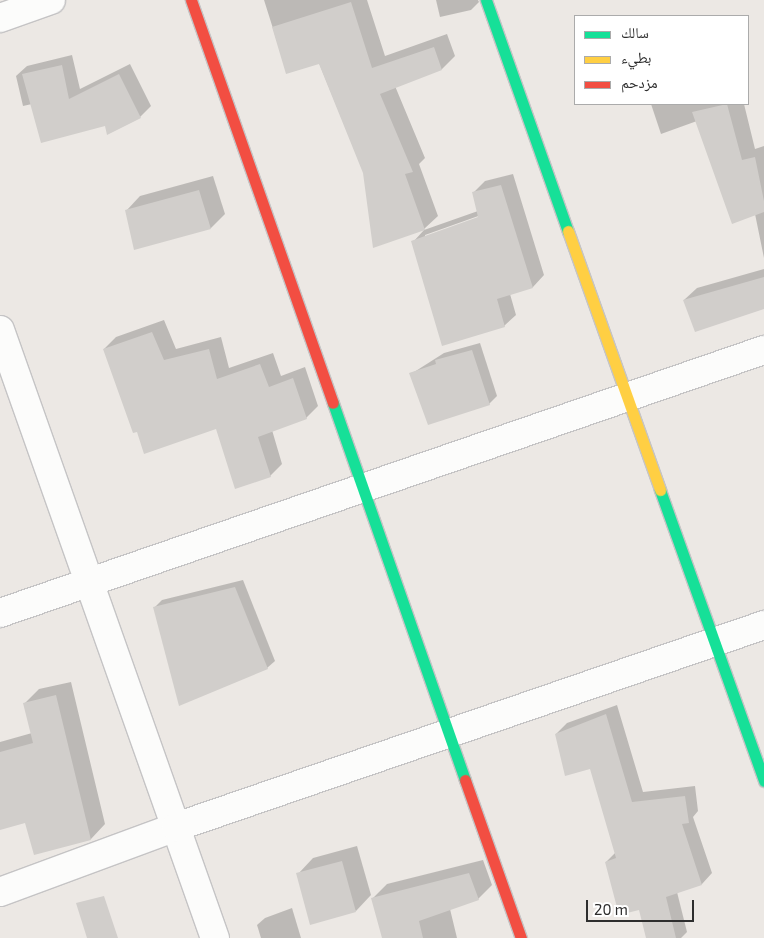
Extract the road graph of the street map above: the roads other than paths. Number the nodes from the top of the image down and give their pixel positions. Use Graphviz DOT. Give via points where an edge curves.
graph roads {
  1 [pos="52,0"];
  2 [pos="191,0"];
  3 [pos="486,0"];
  4 [pos="0,18"];
  5 [pos="0,330"];
  6 [pos="764,350"];
  7 [pos="627,395"];
  8 [pos="362,486"];
  9 [pos="88,581"];
  10 [pos="0,613"];
  11 [pos="764,625"];
  12 [pos="716,642"];
  13 [pos="450,733"];
  14 [pos="764,781"];
  15 [pos="176,827"];
  16 [pos="0,892"];
  17 [pos="215,938"];
  18 [pos="521,938"];
  1 -- 4 [label="street"];
  2 -- 8 [label="street"];
  3 -- 7 [label="street"];
  5 -- 9 [label="street"];
  6 -- 7 [label="street"];
  7 -- 8 [label="street"];
  7 -- 12 [label="street"];
  8 -- 9 [label="street"];
  8 -- 13 [label="street"];
  9 -- 10 [label="street"];
  9 -- 15 [label="street"];
  11 -- 12 [label="street"];
  12 -- 13 [label="street"];
  12 -- 14 [label="street"];
  13 -- 15 [label="street"];
  13 -- 18 [label="street"];
  15 -- 16 [label="street"];
  15 -- 17 [label="street"];
}
